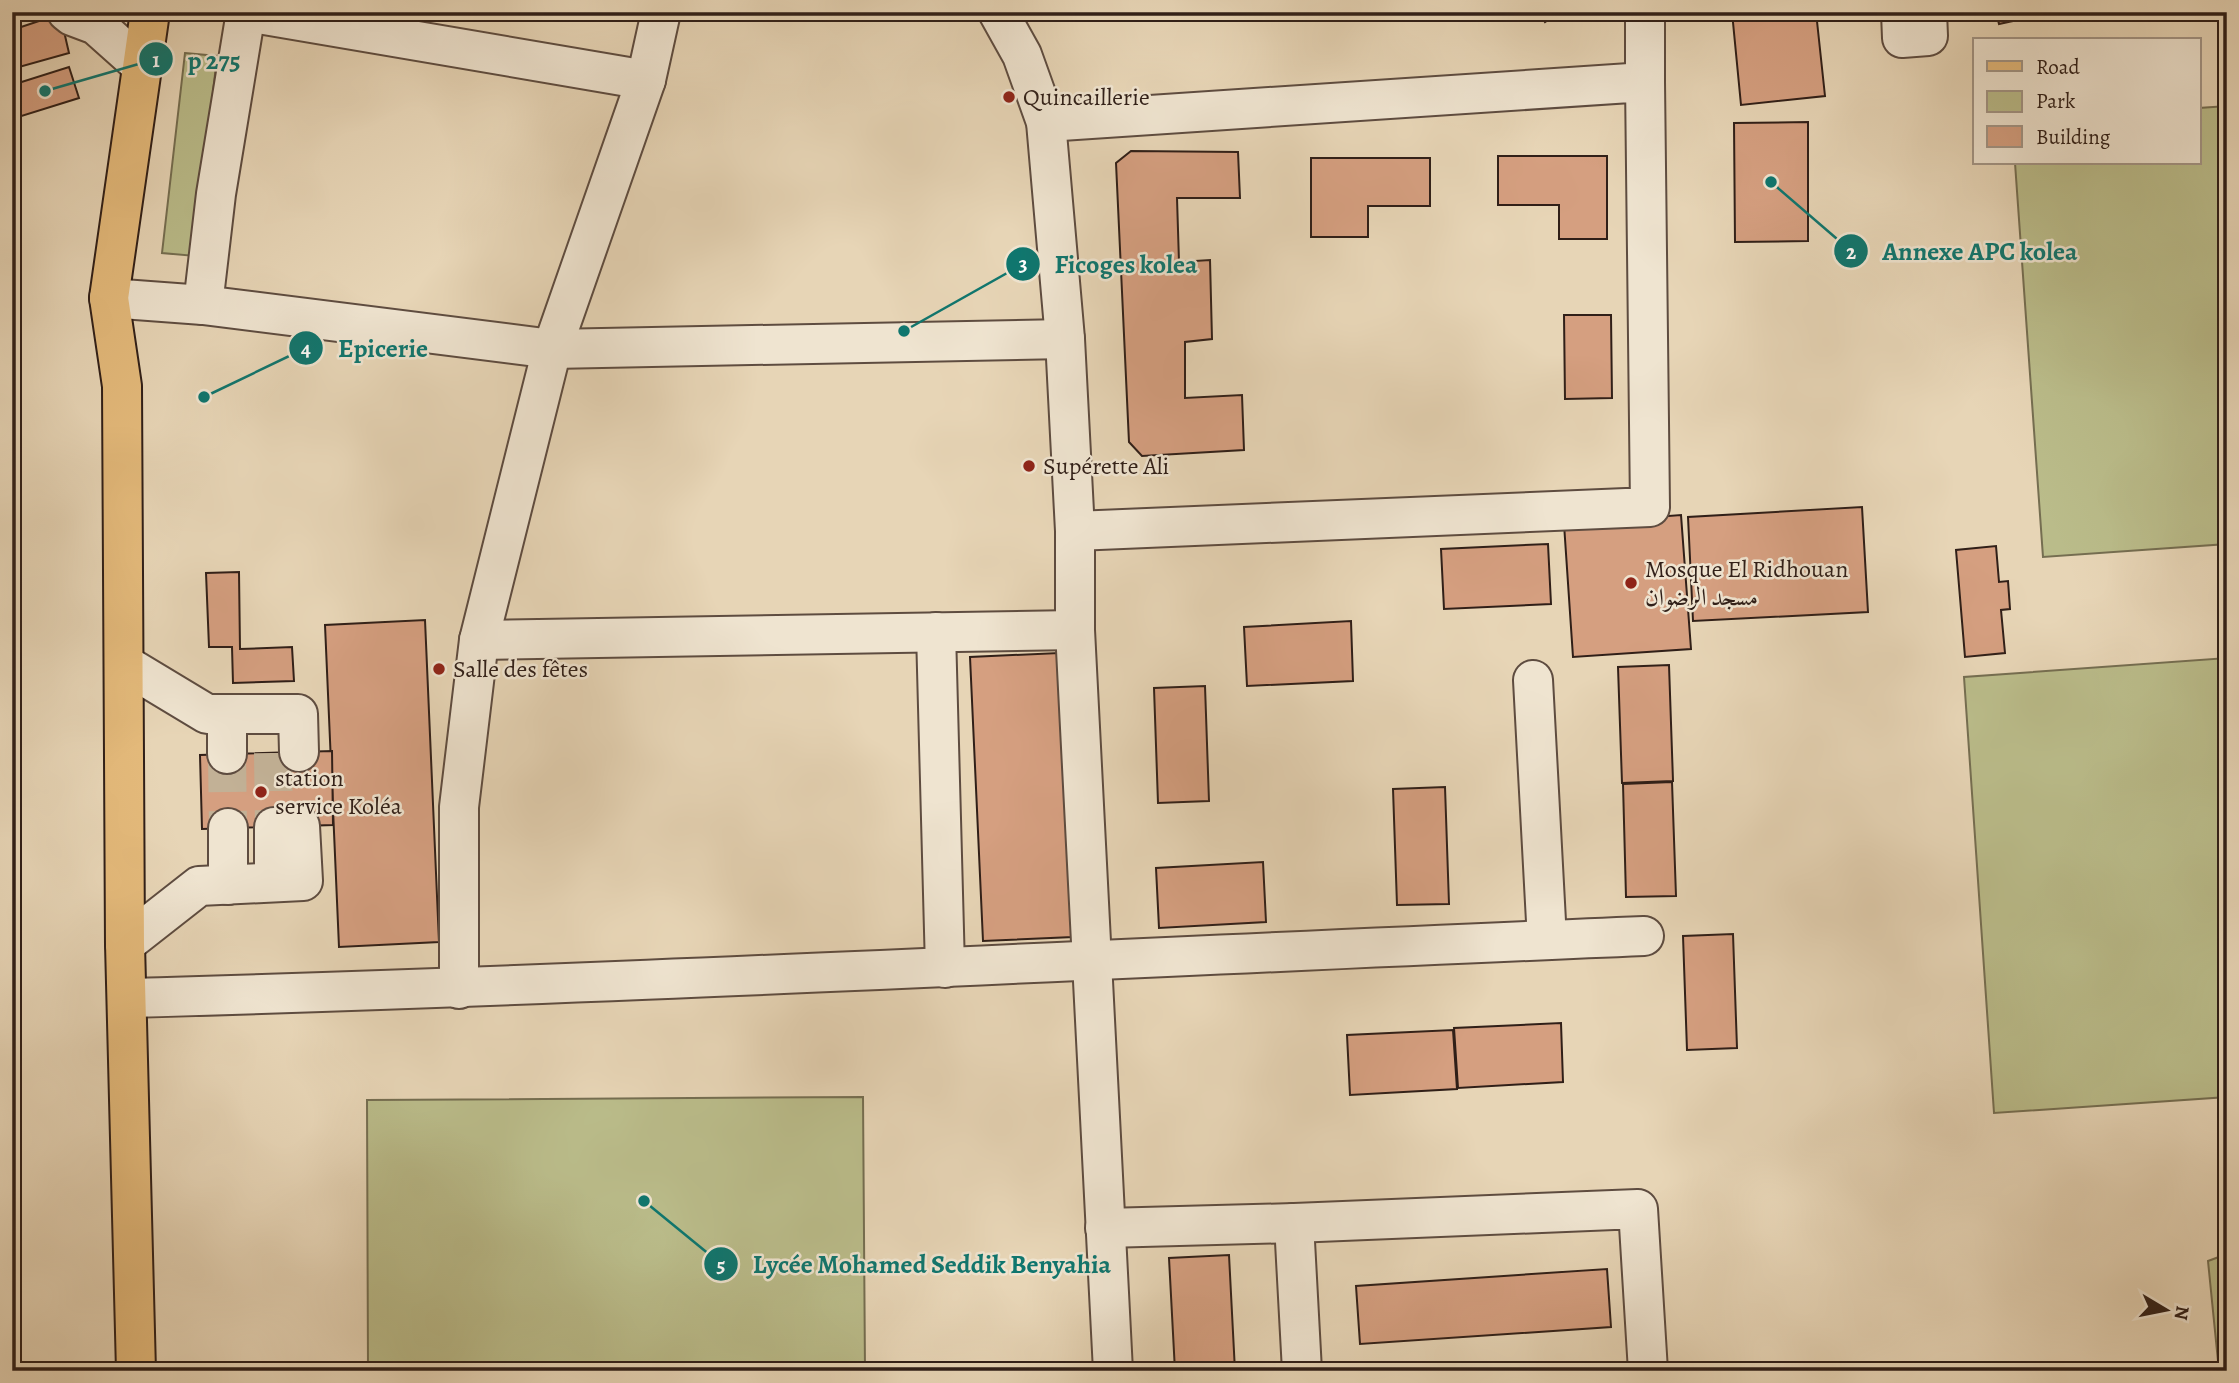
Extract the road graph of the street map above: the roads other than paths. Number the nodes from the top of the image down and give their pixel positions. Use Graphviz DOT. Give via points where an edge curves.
graph roads {
  1 [pos="67,12"];
  2 [pos="150,12"];
  3 [pos="247,12"];
  4 [pos="661,12"];
  5 [pos="998,12"];
  6 [pos="1645,12"];
  7 [pos="1901,12"];
  8 [pos="1927,12"];
  9 [pos="142,66"];
  10 [pos="646,80"];
  11 [pos="1645,82"];
  12 [pos="1046,122"];
  13 [pos="109,298"];
  14 [pos="203,305"];
  15 [pos="1065,339"];
  16 [pos="552,349"];
  17 [pos="1075,531"];
  18 [pos="1075,630"];
  19 [pos="936,632"];
  20 [pos="480,640"];
  21 [pos="124,664"];
  22 [pos="1533,680"];
  23 [pos="250,715"];
  24 [pos="252,883"];
  25 [pos="1644,936"];
  26 [pos="1546,940"];
  27 [pos="125,944"];
  28 [pos="1092,959"];
  29 [pos="945,968"];
  30 [pos="459,989"];
  31 [pos="128,998"];
  32 [pos="1294,1223"];
  33 [pos="1105,1228"];
  34 [pos="136,1371"];
  35 [pos="1113,1371"];
  36 [pos="1302,1371"];
  37 [pos="1648,1371"];
  1 -- 9 [label="street" via="96,25"];
  2 -- 9 [label="main road"];
  3 -- 10 [label="street"];
  3 -- 14 [label="street" via="216,194"];
  4 -- 10 [label="street"];
  5 -- 12 [label="street" via="1022,55"];
  6 -- 11 [label="street"];
  7 -- 8 [label="street" via="1902,37 1928,36"];
  9 -- 13 [label="main road"];
  10 -- 16 [label="street"];
  11 -- 12 [label="street"];
  11 -- 17 [label="street" via="1650,507"];
  12 -- 15 [label="street"];
  13 -- 14 [label="street"];
  13 -- 21 [label="main road" via="122,386"];
  14 -- 16 [label="street"];
  15 -- 16 [label="street"];
  15 -- 17 [label="street"];
  16 -- 20 [label="street"];
  17 -- 18 [label="street"];
  18 -- 19 [label="street"];
  18 -- 28 [label="street"];
  19 -- 20 [label="street"];
  19 -- 29 [label="street"];
  20 -- 30 [label="street" via="458,807"];
  21 -- 23 [label="street" via="207,714"];
  21 -- 27 [label="main road"];
  22 -- 26 [label="street"];
  23 -- 23 [label="street" via="298,714 262,753"];
  24 -- 24 [label="street" via="303,881 264,827"];
  24 -- 27 [label="street" via="199,886"];
  25 -- 26 [label="street"];
  26 -- 28 [label="street"];
  27 -- 31 [label="main road"];
  28 -- 29 [label="street"];
  28 -- 33 [label="street"];
  29 -- 30 [label="street"];
  30 -- 31 [label="street"];
  31 -- 34 [label="main road"];
  32 -- 33 [label="street"];
  32 -- 36 [label="street"];
  32 -- 37 [label="street" via="1638,1209"];
  33 -- 35 [label="street"];
}
